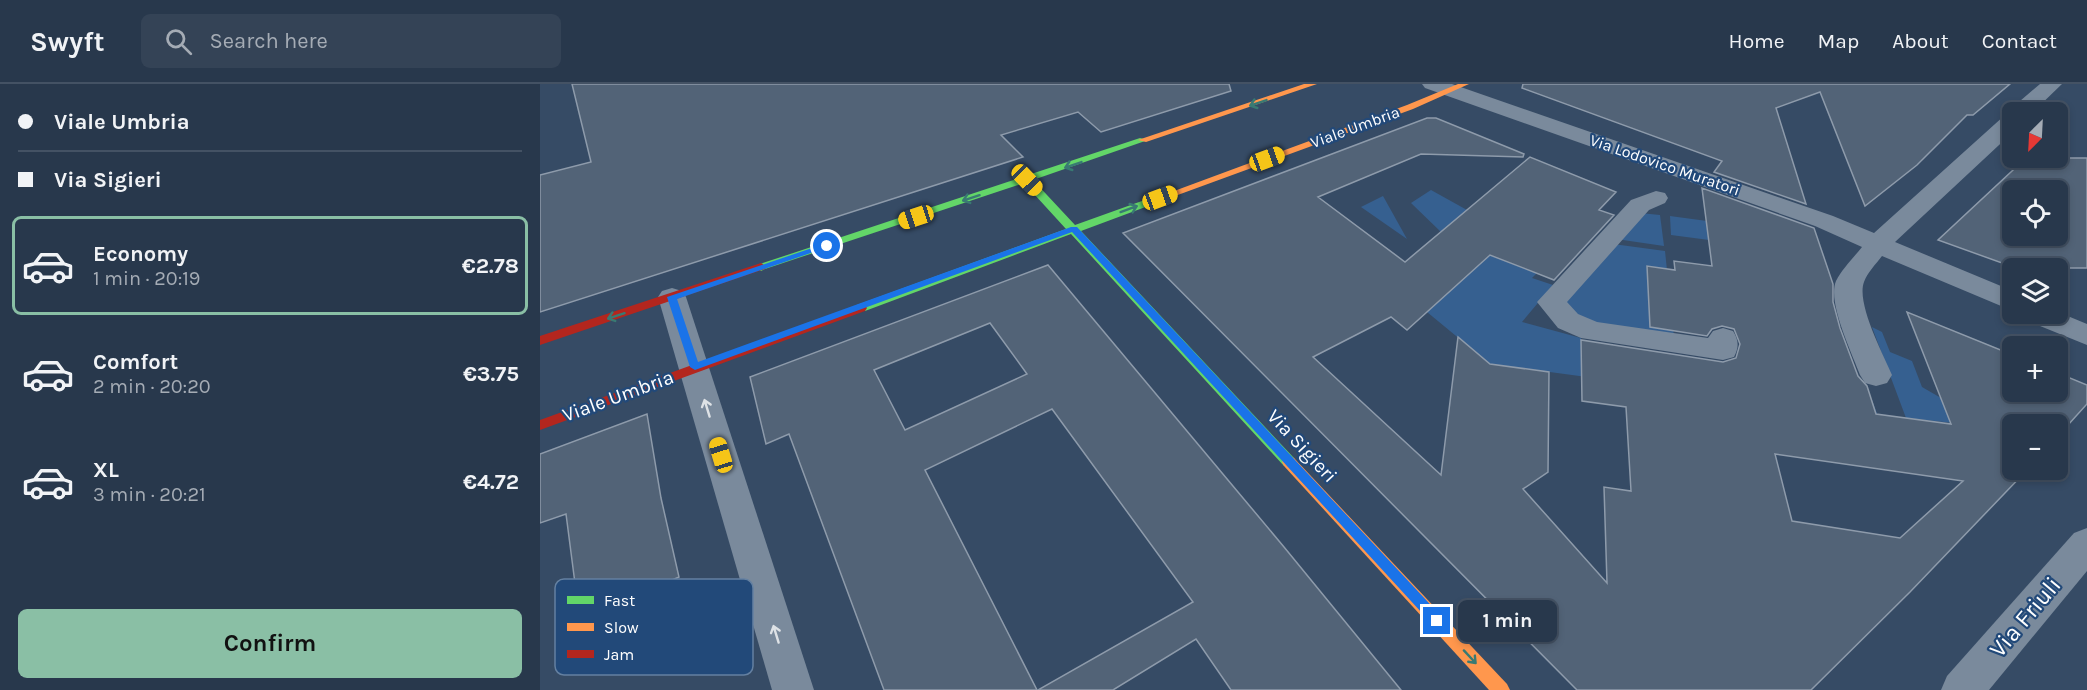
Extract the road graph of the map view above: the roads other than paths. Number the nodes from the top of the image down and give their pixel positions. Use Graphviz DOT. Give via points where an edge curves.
graph roads {
  1 [pos="1313,84"];
  2 [pos="2052,84"];
  3 [pos="1449,86"];
  4 [pos="2032,102"];
  5 [pos="2002,130"];
  6 [pos="1027,180"];
  7 [pos="1656,198"];
  8 [pos="1074,229"];
  9 [pos="1878,243"];
  10 [pos="672,297"];
  11 [pos="2002,298"];
  12 [pos="2061,324"];
  13 [pos="2087,335"];
  14 [pos="1723,338"];
  15 [pos="540,341"];
  16 [pos="695,367"];
  17 [pos="1876,375"];
  18 [pos="540,424"];
  19 [pos="2087,544"];
  20 [pos="794,690"];
  21 [pos="1501,690"];
  22 [pos="1962,690"];
  1 -- 6 [label="main road, one-way"];
  2 -- 4 [label="street"];
  8 -- 3 [label="main road, Viale Umbria, one-way"];
  3 -- 9 [label="street, Via Lodovico Muratori"];
  5 -- 9 [label="street"];
  6 -- 8 [label="main road"];
  6 -- 10 [label="main road, one-way"];
  7 -- 14 [label="street" via="1640,205 1544,310 1591,331 1723,350"];
  8 -- 16 [label="main road, Viale Umbria"];
  8 -- 21 [label="main road, Via Sigieri, one-way"];
  9 -- 11 [label="street, Via Lodovico Muratori"];
  9 -- 17 [label="street" via="1854,273 1848,291"];
  10 -- 15 [label="main road, one-way"];
  10 -- 16 [label="street, Viale Umbria"];
  12 -- 13 [label="street"];
  16 -- 18 [label="main road, Viale Umbria"];
  20 -- 16 [label="street, one-way"];
  19 -- 22 [label="street, Via Friuli"];
}
